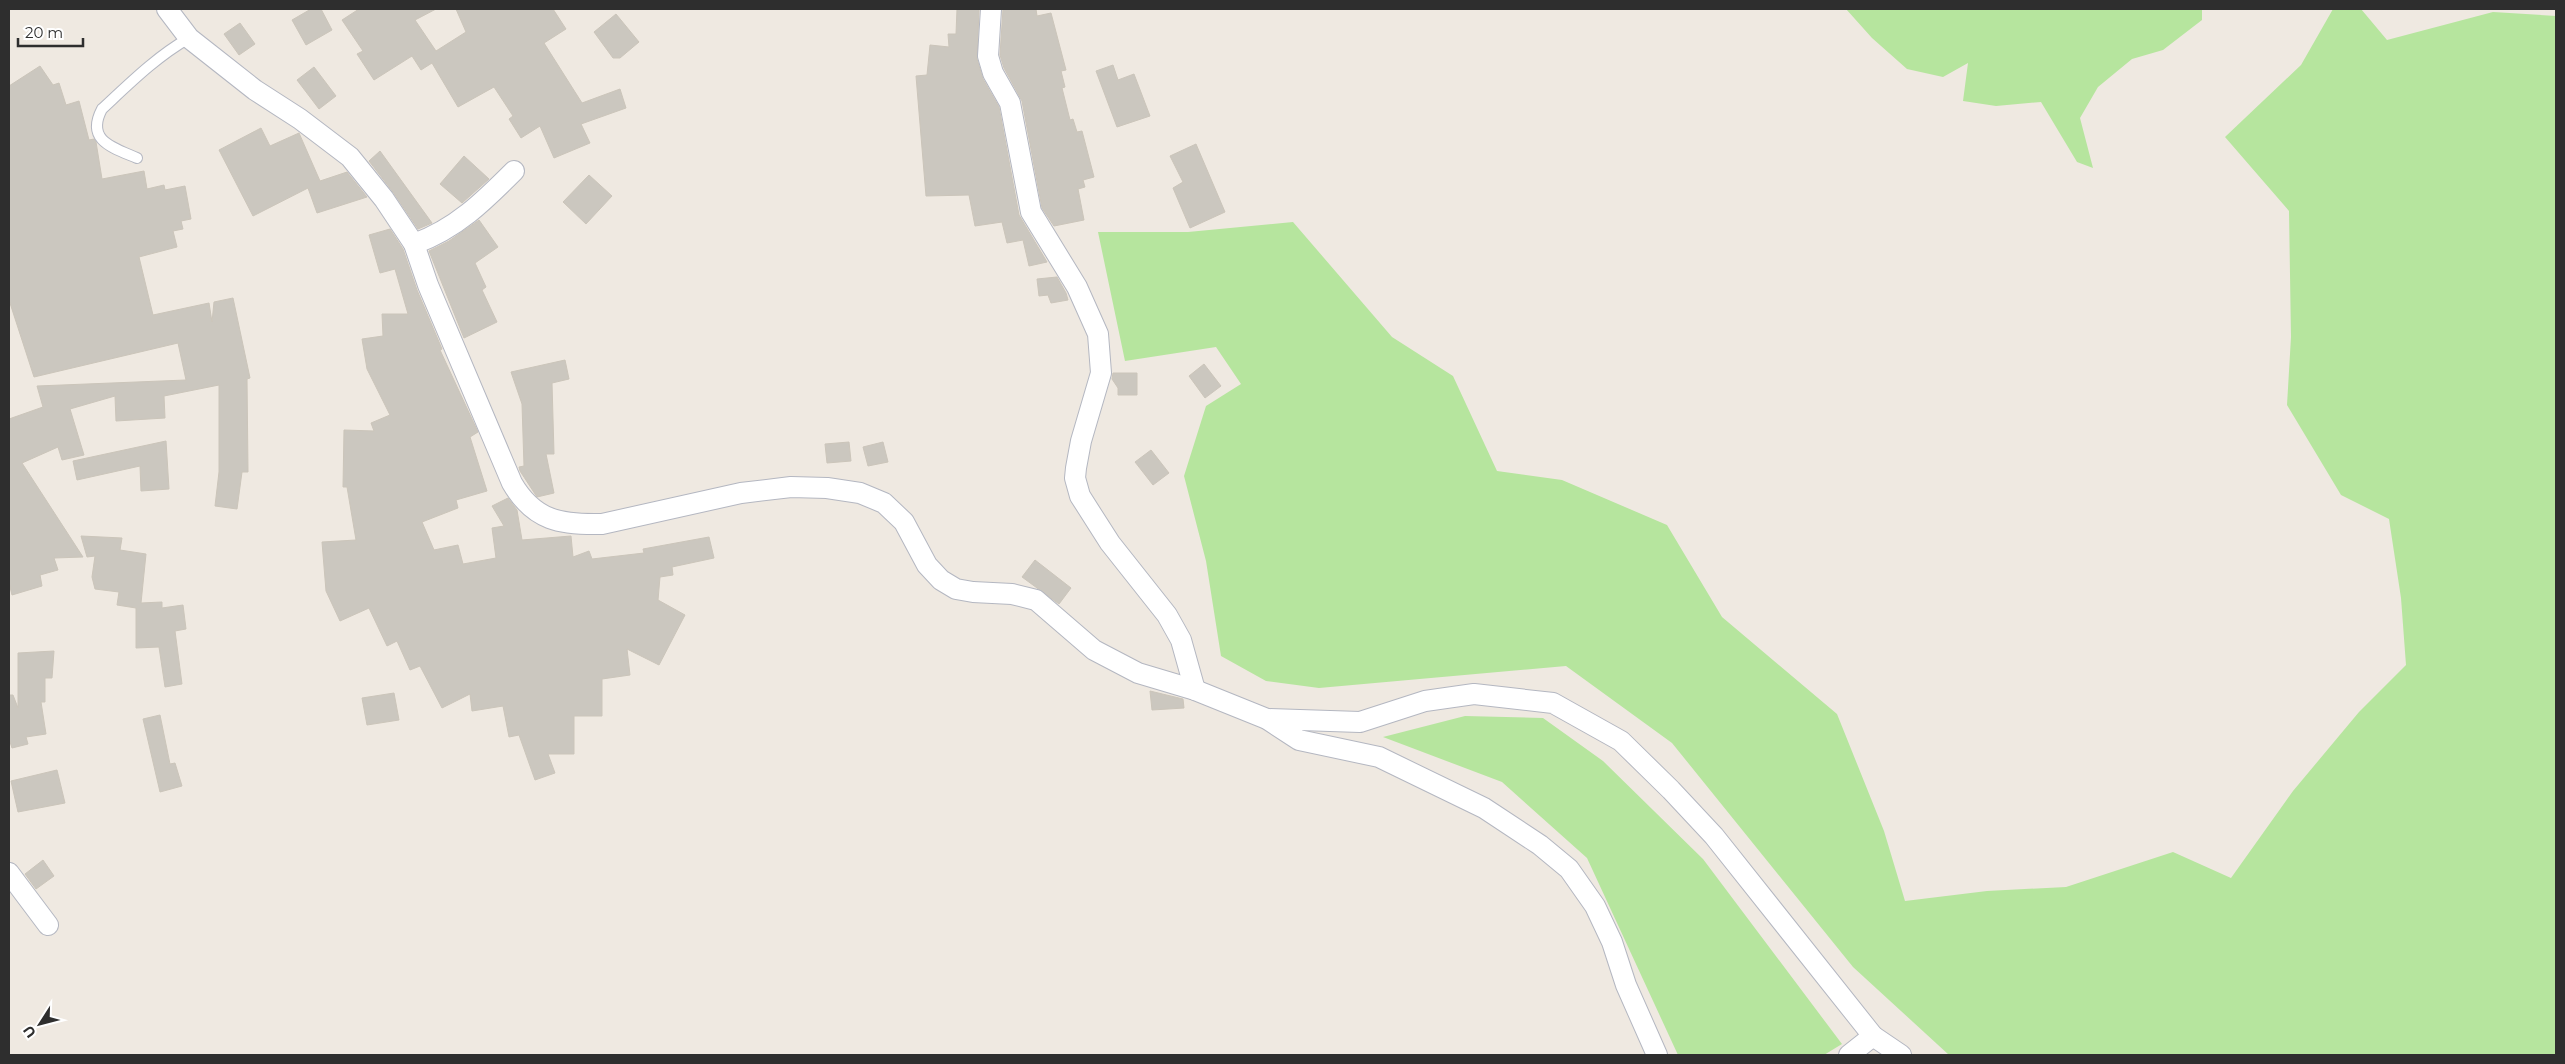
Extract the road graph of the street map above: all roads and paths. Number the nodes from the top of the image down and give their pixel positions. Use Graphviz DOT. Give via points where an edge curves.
graph roads {
  1 [pos="167,9"];
  2 [pos="991,9"];
  3 [pos="189,38"];
  4 [pos="137,158"];
  5 [pos="514,171"];
  6 [pos="414,244"];
  7 [pos="1196,690"];
  8 [pos="1267,719"];
  9 [pos="9,873"];
  10 [pos="48,925"];
  11 [pos="1873,1036"];
  12 [pos="1657,1055"];
  13 [pos="1849,1055"];
  14 [pos="1901,1055"];
  1 -- 3 [label="street"];
  2 -- 7 [label="street" via="988,56 993,73 1010,103 1031,212 1077,287 1098,334 1102,373 1081,440 1075,478 1080,496 1110,543 1167,615 1181,640"];
  3 -- 4 [label="lane" via="145,69 98,116 99,135 104,143"];
  3 -- 6 [label="street" via="255,90 300,118 350,156"];
  5 -- 6 [label="street" via="472,212"];
  6 -- 7 [label="street" via="428,285 512,483 521,500 546,519 579,525 602,524 741,493 791,487 860,493 884,503 904,522 927,565 941,580 956,589 1012,594 1036,600 1094,650 1138,673"];
  7 -- 8 [label="street"];
  8 -- 11 [label="street" via="1360,722 1425,701 1474,694 1553,704 1621,741 1671,790 1714,836"];
  8 -- 12 [label="street" via="1298,740 1379,757 1484,808 1540,845 1568,869 1595,906"];
  9 -- 10 [label="street"];
  11 -- 13 [label="street"];
  11 -- 14 [label="street"];
}
